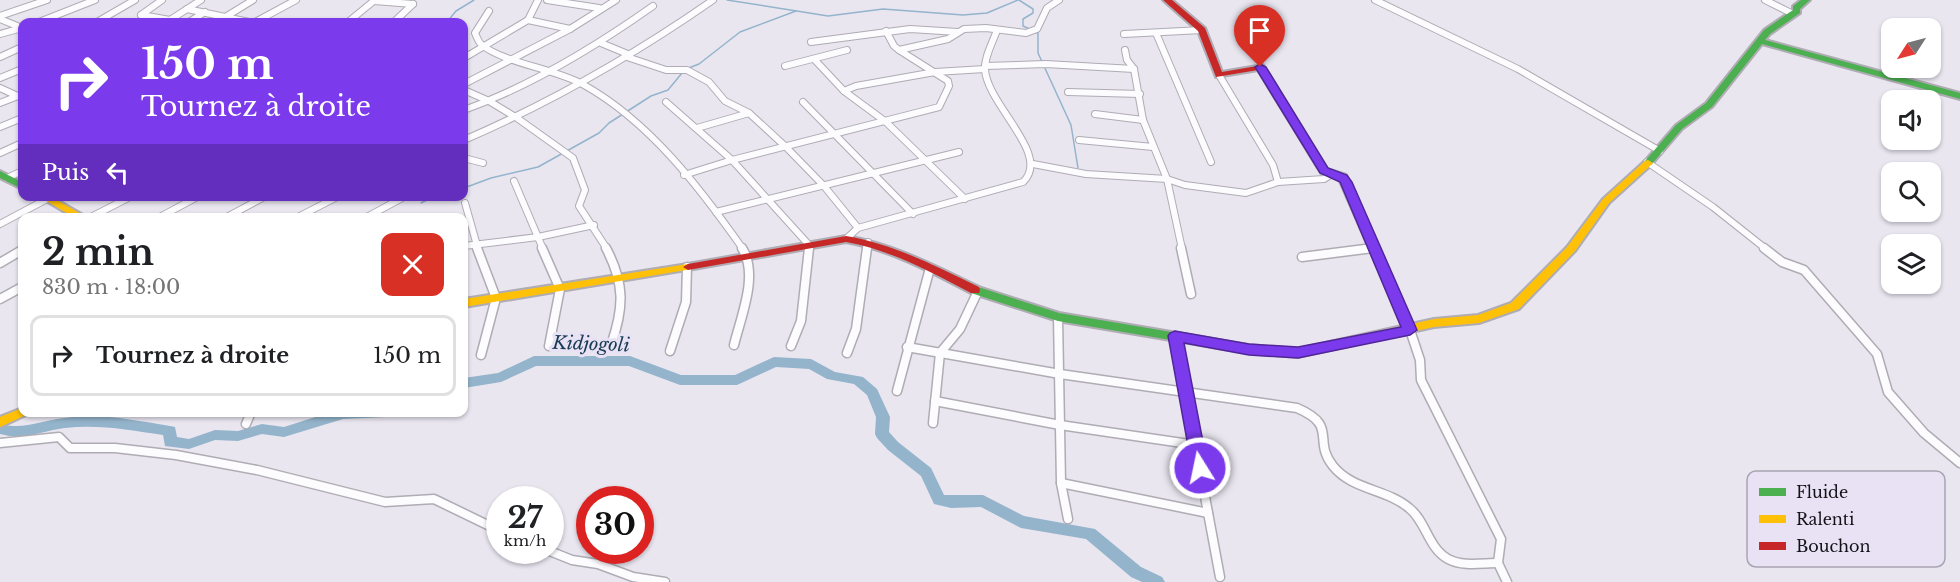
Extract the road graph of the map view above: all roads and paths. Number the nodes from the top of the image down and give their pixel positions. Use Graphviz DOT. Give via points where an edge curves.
graph roads {
  1 [pos="46,0"];
  2 [pos="95,0"];
  3 [pos="135,0"];
  4 [pos="162,0"];
  5 [pos="201,0"];
  6 [pos="253,0"];
  7 [pos="296,0"];
  8 [pos="375,0"];
  9 [pos="538,0"];
  10 [pos="547,0"];
  11 [pos="616,0"];
  12 [pos="712,0"];
  13 [pos="1059,0"];
  14 [pos="1167,0"];
  15 [pos="1375,0"];
  16 [pos="1765,0"];
  17 [pos="1806,0"];
  18 [pos="653,6"];
  19 [pos="599,8"];
  20 [pos="187,9"];
  21 [pos="206,12"];
  22 [pos="489,12"];
  23 [pos="1793,14"];
  24 [pos="227,16"];
  25 [pos="0,18"];
  26 [pos="49,18"];
  27 [pos="103,18"];
  28 [pos="158,18"];
  29 [pos="173,18"];
  30 [pos="196,18"];
  31 [pos="234,18"];
  32 [pos="262,18"];
  33 [pos="353,18"];
  34 [pos="398,18"];
  35 [pos="528,20"];
  36 [pos="18,26"];
  37 [pos="18,29"];
  38 [pos="570,29"];
  39 [pos="997,30"];
  40 [pos="1202,30"];
  41 [pos="886,31"];
  42 [pos="959,32"];
  43 [pos="1156,33"];
  44 [pos="0,34"];
  45 [pos="1124,34"];
  46 [pos="1761,41"];
  47 [pos="811,42"];
  48 [pos="601,43"];
  49 [pos="485,47"];
  50 [pos="18,49"];
  51 [pos="847,50"];
  52 [pos="900,50"];
  53 [pos="1125,50"];
  54 [pos="468,56"];
  55 [pos="628,56"];
  56 [pos="0,57"];
  57 [pos="814,58"];
  58 [pos="512,59"];
  59 [pos="785,66"];
  60 [pos="985,68"];
  61 [pos="1134,69"];
  62 [pos="549,70"];
  63 [pos="18,71"];
  64 [pos="935,72"];
  65 [pos="1219,75"];
  66 [pos="0,78"];
  67 [pos="468,82"];
  68 [pos="582,84"];
  69 [pos="0,88"];
  70 [pos="844,91"];
  71 [pos="468,92"];
  72 [pos="1068,92"];
  73 [pos="1140,93"];
  74 [pos="18,95"];
  75 [pos="1960,96"];
  76 [pos="18,97"];
  77 [pos="489,101"];
  78 [pos="666,102"];
  79 [pos="803,102"];
  80 [pos="0,103"];
  81 [pos="468,109"];
  82 [pos="749,113"];
  83 [pos="1095,114"];
  84 [pos="517,118"];
  85 [pos="18,120"];
  86 [pos="1143,120"];
  87 [pos="886,122"];
  88 [pos="0,127"];
  89 [pos="697,128"];
  90 [pos="835,134"];
  91 [pos="468,138"];
  92 [pos="1079,140"];
  93 [pos="18,145"];
  94 [pos="786,147"];
  95 [pos="1153,147"];
  96 [pos="1660,151"];
  97 [pos="958,152"];
  98 [pos="0,153"];
  99 [pos="468,159"];
  100 [pos="732,160"];
  101 [pos="926,162"];
  102 [pos="1211,162"];
  103 [pos="1647,162"];
  104 [pos="483,163"];
  105 [pos="1033,164"];
  106 [pos="18,172"];
  107 [pos="874,172"];
  108 [pos="1332,174"];
  109 [pos="684,175"];
  110 [pos="3,177"];
  111 [pos="1167,179"];
  112 [pos="514,181"];
  113 [pos="1278,182"];
  114 [pos="18,184"];
  115 [pos="824,186"];
  116 [pos="965,199"];
  117 [pos="39,201"];
  118 [pos="50,201"];
  119 [pos="120,201"];
  120 [pos="190,201"];
  121 [pos="329,201"];
  122 [pos="396,201"];
  123 [pos="766,201"];
  124 [pos="253,202"];
  125 [pos="465,203"];
  126 [pos="716,212"];
  127 [pos="18,213"];
  128 [pos="19,213"];
  129 [pos="75,213"];
  130 [pos="92,213"];
  131 [pos="167,213"];
  132 [pos="234,213"];
  133 [pos="306,213"];
  134 [pos="374,213"];
  135 [pos="468,213"];
  136 [pos="468,214"];
  137 [pos="913,214"];
  138 [pos="0,224"];
  139 [pos="594,225"];
  140 [pos="858,228"];
  141 [pos="538,237"];
  142 [pos="846,239"];
  143 [pos="868,242"];
  144 [pos="476,245"];
  145 [pos="809,245"];
  146 [pos="468,246"];
  147 [pos="1373,248"];
  148 [pos="18,252"];
  149 [pos="746,256"];
  150 [pos="1302,257"];
  151 [pos="0,263"];
  152 [pos="687,267"];
  153 [pos="930,268"];
  154 [pos="620,279"];
  155 [pos="18,289"];
  156 [pos="560,289"];
  157 [pos="978,291"];
  158 [pos="1191,294"];
  159 [pos="496,298"];
  160 [pos="0,299"];
  161 [pos="468,302"];
  162 [pos="1058,317"];
  163 [pos="1410,330"];
  164 [pos="1175,336"];
  165 [pos="611,345"];
  166 [pos="734,345"];
  167 [pos="549,346"];
  168 [pos="791,346"];
  169 [pos="907,348"];
  170 [pos="670,351"];
  171 [pos="848,353"];
  172 [pos="940,353"];
  173 [pos="481,355"];
  174 [pos="1059,374"];
  175 [pos="897,391"];
  176 [pos="1186,392"];
  177 [pos="935,401"];
  178 [pos="18,414"];
  179 [pos="249,417"];
  180 [pos="0,422"];
  181 [pos="933,423"];
  182 [pos="246,424"];
  183 [pos="1060,425"];
  184 [pos="0,443"];
  185 [pos="1196,445"];
  186 [pos="1960,463"];
  187 [pos="1061,483"];
  188 [pos="1208,513"];
  189 [pos="1068,519"];
  190 [pos="486,524"];
  191 [pos="564,557"];
  192 [pos="1498,563"];
  193 [pos="1220,578"];
  194 [pos="665,582"];
  195 [pos="1507,582"];
  1 -- 25 [label="street"];
  2 -- 26 [label="street"];
  3 -- 27 [label="street"];
  4 -- 28 [label="street" via="141,15"];
  5 -- 20 [label="street"];
  6 -- 24 [label="street"];
  7 -- 32 [label="street"];
  8 -- 33 [label="street"];
  8 -- 34 [label="street" via="412,4"];
  9 -- 35 [label="street"];
  10 -- 19 [label="street"];
  11 -- 19 [label="street"];
  12 -- 55 [label="street"];
  13 -- 39 [label="street" via="1041,15 1037,29 1026,33"];
  14 -- 40 [label="street"];
  15 -- 96 [label="street" via="1518,69"];
  16 -- 23 [label="street"];
  17 -- 23 [label="street"];
  18 -- 48 [label="street"];
  19 -- 38 [label="street"];
  20 -- 21 [label="street"];
  20 -- 29 [label="street"];
  21 -- 24 [label="street"];
  21 -- 30 [label="street"];
  22 -- 49 [label="street" via="476,33"];
  23 -- 46 [label="street" via="1767,32"];
  24 -- 31 [label="street"];
  25 -- 36 [label="street"];
  35 -- 38 [label="street"];
  35 -- 49 [label="street"];
  37 -- 44 [label="street"];
  38 -- 58 [label="street"];
  39 -- 42 [label="street"];
  39 -- 60 [label="street"];
  40 -- 43 [label="street"];
  40 -- 65 [label="street"];
  41 -- 42 [label="street"];
  41 -- 47 [label="street"];
  41 -- 52 [label="street"];
  42 -- 52 [label="street" via="948,39"];
  43 -- 45 [label="street"];
  43 -- 102 [label="street"];
  46 -- 75 [label="street"];
  46 -- 96 [label="street" via="1709,105 1680,127"];
  48 -- 55 [label="street"];
  48 -- 62 [label="street"];
  49 -- 54 [label="street"];
  49 -- 58 [label="street"];
  50 -- 56 [label="street"];
  51 -- 57 [label="street"];
  52 -- 64 [label="street"];
  53 -- 61 [label="street"];
  55 -- 68 [label="street"];
  55 -- 82 [label="street" via="666,70 685,70 709,82 725,101"];
  57 -- 59 [label="street"];
  57 -- 70 [label="street"];
  58 -- 62 [label="street"];
  58 -- 67 [label="street"];
  60 -- 61 [label="street" via="1046,64"];
  60 -- 64 [label="street"];
  60 -- 105 [label="street" via="991,94"];
  61 -- 73 [label="street"];
  62 -- 68 [label="street"];
  62 -- 77 [label="street"];
  63 -- 66 [label="street"];
  64 -- 70 [label="street"];
  64 -- 87 [label="street" via="949,86 939,107"];
  65 -- 108 [label="street" via="1260,67 1324,171"];
  65 -- 113 [label="street" via="1273,165"];
  68 -- 84 [label="street"];
  68 -- 109 [label="street" via="618,108"];
  69 -- 74 [label="street"];
  70 -- 87 [label="street"];
  71 -- 77 [label="street"];
  72 -- 73 [label="street"];
  73 -- 86 [label="street"];
  76 -- 80 [label="street"];
  77 -- 81 [label="street"];
  77 -- 84 [label="street"];
  78 -- 89 [label="street"];
  79 -- 90 [label="street"];
  82 -- 89 [label="street"];
  82 -- 94 [label="street"];
  83 -- 86 [label="street"];
  84 -- 91 [label="street"];
  84 -- 139 [label="street" via="573,158 585,190 579,206"];
  85 -- 88 [label="street"];
  86 -- 95 [label="street"];
  87 -- 90 [label="street"];
  87 -- 101 [label="street"];
  89 -- 100 [label="street"];
  90 -- 94 [label="street"];
  90 -- 107 [label="street"];
  92 -- 95 [label="street"];
  93 -- 98 [label="street"];
  94 -- 100 [label="street"];
  94 -- 115 [label="street"];
  95 -- 111 [label="street"];
  96 -- 103 [label="street"];
  97 -- 101 [label="street"];
  99 -- 104 [label="street"];
  100 -- 109 [label="street"];
  100 -- 123 [label="street"];
  101 -- 107 [label="street"];
  101 -- 116 [label="street"];
  103 -- 163 [label="street" via="1606,201 1571,249 1515,306 1479,319 1434,323"];
  103 -- 186 [label="street" via="1713,207 1782,262 1804,270 1877,354 1888,392 1924,433"];
  105 -- 111 [label="street" via="1086,174"];
  105 -- 116 [label="street" via="1030,176 1023,182"];
  106 -- 110 [label="street"];
  107 -- 115 [label="street"];
  107 -- 137 [label="street"];
  108 -- 113 [label="street" via="1324,179"];
  108 -- 147 [label="street" via="1346,182"];
  109 -- 126 [label="street"];
  110 -- 114 [label="street"];
  111 -- 113 [label="street" via="1246,193"];
  111 -- 158 [label="street"];
  112 -- 141 [label="street"];
  115 -- 123 [label="street"];
  115 -- 140 [label="street"];
  116 -- 137 [label="street"];
  117 -- 128 [label="street"];
  118 -- 129 [label="street"];
  119 -- 130 [label="street"];
  120 -- 131 [label="street"];
  121 -- 133 [label="street"];
  122 -- 134 [label="street"];
  123 -- 126 [label="street"];
  123 -- 145 [label="street"];
  124 -- 132 [label="street"];
  125 -- 135 [label="street"];
  126 -- 149 [label="street"];
  127 -- 138 [label="street"];
  136 -- 144 [label="street"];
  137 -- 140 [label="street"];
  139 -- 141 [label="street"];
  139 -- 154 [label="street"];
  140 -- 142 [label="street"];
  141 -- 144 [label="street"];
  141 -- 156 [label="street"];
  142 -- 143 [label="street"];
  142 -- 145 [label="street"];
  143 -- 153 [label="street"];
  143 -- 171 [label="street" via="856,329"];
  144 -- 146 [label="street"];
  144 -- 159 [label="street"];
  145 -- 149 [label="street"];
  145 -- 168 [label="street" via="801,321"];
  147 -- 150 [label="street"];
  147 -- 163 [label="street"];
  148 -- 151 [label="street"];
  149 -- 152 [label="street"];
  149 -- 166 [label="street" via="748,283"];
  152 -- 154 [label="street"];
  152 -- 170 [label="street" via="686,302"];
  153 -- 157 [label="street"];
  153 -- 169 [label="street"];
  154 -- 156 [label="street"];
  154 -- 165 [label="street" via="622,306"];
  155 -- 160 [label="street"];
  156 -- 159 [label="street"];
  156 -- 167 [label="street"];
  157 -- 162 [label="street"];
  157 -- 172 [label="street" via="960,329"];
  159 -- 161 [label="street"];
  159 -- 173 [label="street"];
  162 -- 164 [label="street"];
  162 -- 174 [label="street"];
  163 -- 164 [label="street" via="1298,353"];
  163 -- 192 [label="street" via="1420,360 1421,381 1501,539"];
  164 -- 176 [label="street"];
  169 -- 172 [label="street"];
  169 -- 175 [label="street"];
  172 -- 174 [label="street"];
  172 -- 177 [label="street"];
  174 -- 176 [label="street"];
  174 -- 183 [label="street"];
  176 -- 185 [label="street"];
  176 -- 192 [label="street" via="1297,408 1317,416 1322,423 1327,459 1342,476 1399,500 1418,514 1443,556 1458,563"];
  177 -- 181 [label="street"];
  177 -- 183 [label="street"];
  178 -- 180 [label="street"];
  179 -- 182 [label="street"];
  183 -- 185 [label="street"];
  183 -- 187 [label="street"];
  184 -- 190 [label="street" via="59,436 70,448 176,455 257,470 385,502 434,499"];
  185 -- 188 [label="street"];
  187 -- 188 [label="street"];
  187 -- 189 [label="street"];
  188 -- 193 [label="street"];
  191 -- 194 [label="street"];
  192 -- 195 [label="street"];
}
